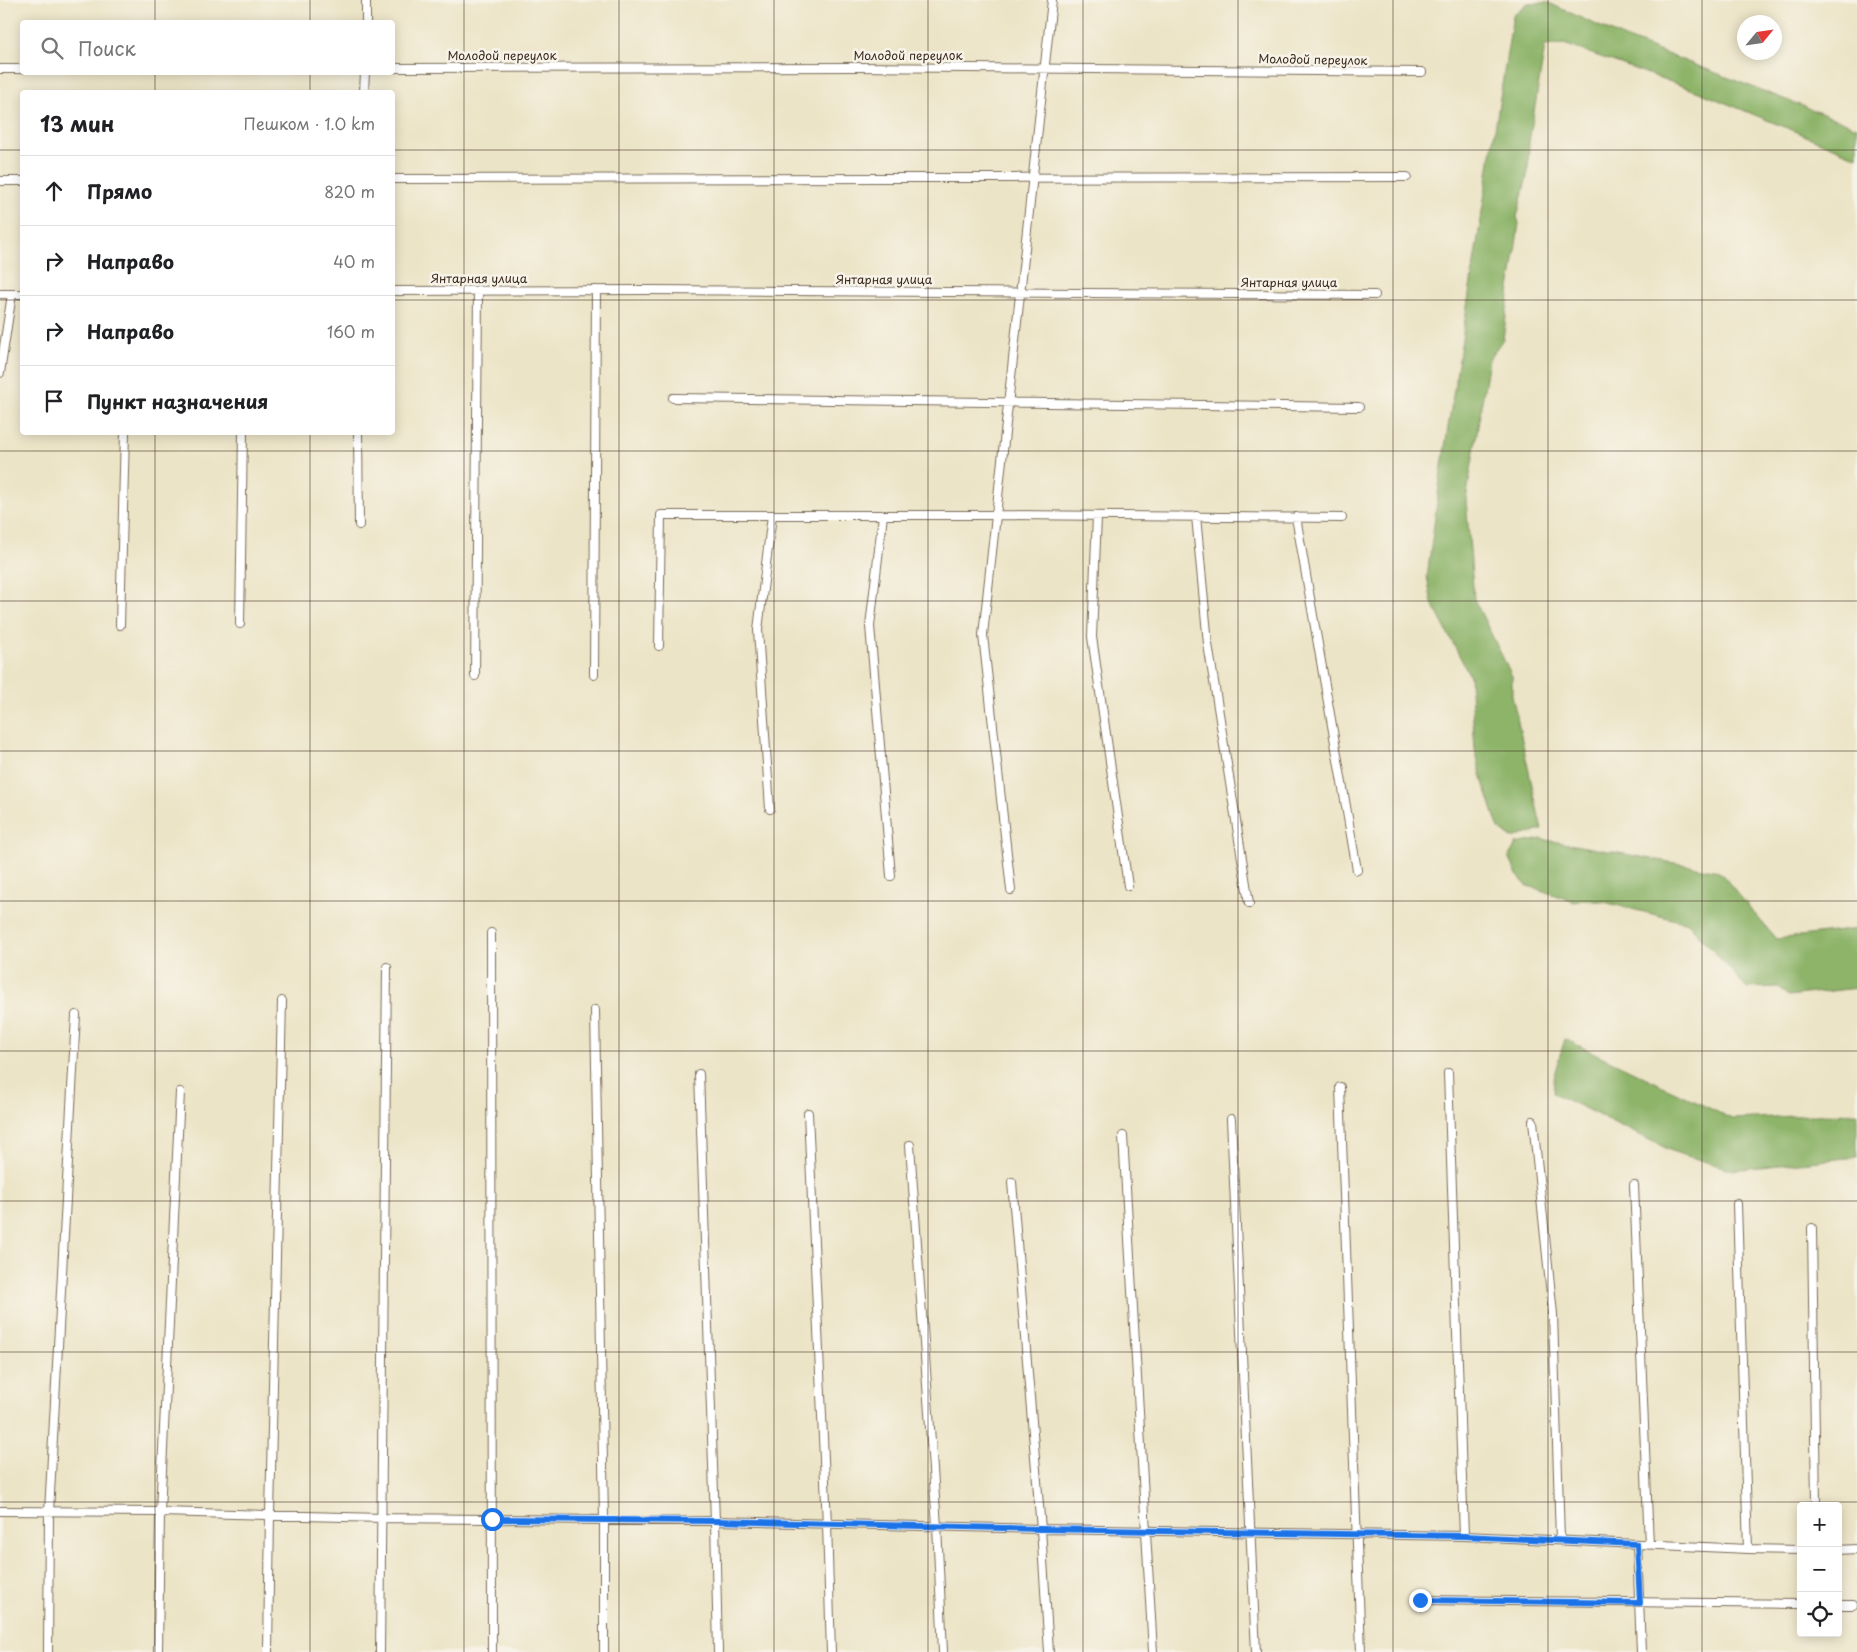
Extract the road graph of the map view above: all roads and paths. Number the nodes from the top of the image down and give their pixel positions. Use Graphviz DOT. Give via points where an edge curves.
graph roads {
  1 [pos="366,0"];
  2 [pos="1052,0"];
  3 [pos="366,20"];
  4 [pos="395,68"];
  5 [pos="1044,68"];
  6 [pos="0,69"];
  7 [pos="20,69"];
  8 [pos="1422,72"];
  9 [pos="365,75"];
  10 [pos="364,90"];
  11 [pos="1034,177"];
  12 [pos="1407,177"];
  13 [pos="395,179"];
  14 [pos="0,181"];
  15 [pos="20,181"];
  16 [pos="478,290"];
  17 [pos="596,290"];
  18 [pos="395,291"];
  19 [pos="1020,292"];
  20 [pos="0,294"];
  21 [pos="12,294"];
  22 [pos="20,294"];
  23 [pos="1376,294"];
  24 [pos="0,372"];
  25 [pos="673,398"];
  26 [pos="1008,402"];
  27 [pos="1359,407"];
  28 [pos="125,435"];
  29 [pos="243,435"];
  30 [pos="358,435"];
  31 [pos="772,515"];
  32 [pos="883,515"];
  33 [pos="996,515"];
  34 [pos="1097,516"];
  35 [pos="1196,516"];
  36 [pos="1296,517"];
  37 [pos="1342,518"];
  38 [pos="359,525"];
  39 [pos="240,624"];
  40 [pos="120,625"];
  41 [pos="659,646"];
  42 [pos="594,675"];
  43 [pos="475,676"];
  44 [pos="770,809"];
  45 [pos="1357,870"];
  46 [pos="892,876"];
  47 [pos="1128,886"];
  48 [pos="1011,890"];
  49 [pos="1249,902"];
  50 [pos="491,933"];
  51 [pos="387,967"];
  52 [pos="282,1001"];
  53 [pos="595,1010"];
  54 [pos="76,1015"];
  55 [pos="1448,1073"];
  56 [pos="699,1074"];
  57 [pos="1340,1087"];
  58 [pos="180,1092"];
  59 [pos="808,1113"];
  60 [pos="1231,1119"];
  61 [pos="1533,1121"];
  62 [pos="1123,1136"];
  63 [pos="910,1145"];
  64 [pos="1012,1182"];
  65 [pos="1634,1185"];
  66 [pos="1737,1204"];
  67 [pos="1812,1228"];
  68 [pos="1816,1502"];
  69 [pos="0,1511"];
  70 [pos="48,1512"];
  71 [pos="160,1512"];
  72 [pos="270,1514"];
  73 [pos="382,1518"];
  74 [pos="492,1519"];
  75 [pos="604,1519"];
  76 [pos="715,1521"];
  77 [pos="827,1524"];
  78 [pos="937,1526"];
  79 [pos="1041,1529"];
  80 [pos="1146,1531"];
  81 [pos="1251,1532"];
  82 [pos="1357,1534"];
  83 [pos="1464,1536"];
  84 [pos="1560,1540"];
  85 [pos="1637,1544"];
  86 [pos="1649,1545"];
  87 [pos="1748,1549"];
  88 [pos="1857,1549"];
  89 [pos="1797,1550"];
  90 [pos="1842,1550"];
  91 [pos="1420,1600"];
  92 [pos="1640,1603"];
  93 [pos="1797,1604"];
  94 [pos="1842,1605"];
  95 [pos="1853,1605"];
  96 [pos="48,1652"];
  97 [pos="158,1652"];
  98 [pos="268,1652"];
  99 [pos="380,1652"];
  100 [pos="492,1652"];
  101 [pos="604,1652"];
  102 [pos="718,1652"];
  103 [pos="831,1652"];
  104 [pos="942,1652"];
  105 [pos="1049,1652"];
  106 [pos="1153,1652"];
  107 [pos="1256,1652"];
  108 [pos="1361,1652"];
  109 [pos="1641,1652"];
  1 -- 3 [label="street"];
  2 -- 5 [label="street"];
  4 -- 5 [label="street, Молодой переулок"];
  5 -- 8 [label="street, Молодой переулок"];
  5 -- 11 [label="street"];
  6 -- 7 [label="street"];
  9 -- 10 [label="street"];
  11 -- 12 [label="street"];
  11 -- 13 [label="street"];
  11 -- 19 [label="street"];
  14 -- 15 [label="street"];
  16 -- 17 [label="street, Янтарная улица"];
  16 -- 18 [label="street, Янтарная улица"];
  16 -- 43 [label="street"];
  17 -- 19 [label="street, Янтарная улица"];
  17 -- 42 [label="street"];
  19 -- 23 [label="street, Янтарная улица"];
  19 -- 26 [label="street"];
  20 -- 21 [label="street"];
  21 -- 22 [label="street"];
  21 -- 24 [label="street"];
  25 -- 26 [label="street"];
  26 -- 27 [label="street"];
  26 -- 33 [label="street"];
  28 -- 40 [label="street"];
  29 -- 39 [label="street"];
  30 -- 38 [label="street"];
  31 -- 32 [label="street"];
  31 -- 41 [label="street" via="661,515"];
  31 -- 44 [label="street" via="758,630"];
  32 -- 33 [label="street"];
  32 -- 46 [label="street" via="870,626"];
  33 -- 34 [label="street"];
  33 -- 48 [label="street" via="983,635"];
  34 -- 35 [label="street"];
  34 -- 47 [label="street" via="1092,637"];
  35 -- 36 [label="street"];
  35 -- 49 [label="street" via="1208,644"];
  36 -- 37 [label="street"];
  36 -- 45 [label="street"];
  50 -- 74 [label="street"];
  51 -- 73 [label="street"];
  52 -- 72 [label="street"];
  53 -- 75 [label="street"];
  54 -- 70 [label="street"];
  55 -- 83 [label="street"];
  56 -- 76 [label="street"];
  57 -- 82 [label="street"];
  58 -- 71 [label="street"];
  59 -- 77 [label="street"];
  60 -- 81 [label="street"];
  61 -- 84 [label="street" via="1553,1314"];
  62 -- 80 [label="street"];
  63 -- 78 [label="street"];
  64 -- 79 [label="street"];
  65 -- 86 [label="street"];
  66 -- 87 [label="street"];
  67 -- 68 [label="street"];
  69 -- 70 [label="street"];
  70 -- 71 [label="street"];
  70 -- 96 [label="street"];
  71 -- 72 [label="street"];
  71 -- 97 [label="street"];
  72 -- 73 [label="street"];
  72 -- 98 [label="street"];
  73 -- 74 [label="street"];
  73 -- 99 [label="street"];
  74 -- 75 [label="street"];
  74 -- 100 [label="street"];
  75 -- 76 [label="street"];
  75 -- 101 [label="street"];
  76 -- 77 [label="street"];
  76 -- 102 [label="street"];
  77 -- 78 [label="street"];
  77 -- 103 [label="street"];
  78 -- 79 [label="street"];
  78 -- 104 [label="street"];
  79 -- 80 [label="street"];
  79 -- 105 [label="street"];
  80 -- 81 [label="street"];
  80 -- 106 [label="street"];
  81 -- 82 [label="street"];
  81 -- 107 [label="street"];
  82 -- 83 [label="street"];
  82 -- 108 [label="street"];
  83 -- 84 [label="street"];
  84 -- 85 [label="street"];
  85 -- 86 [label="street"];
  85 -- 92 [label="street"];
  86 -- 87 [label="street"];
  87 -- 89 [label="street"];
  88 -- 90 [label="street"];
  91 -- 92 [label="street"];
  92 -- 93 [label="street"];
  92 -- 109 [label="street"];
  94 -- 95 [label="street"];
}
